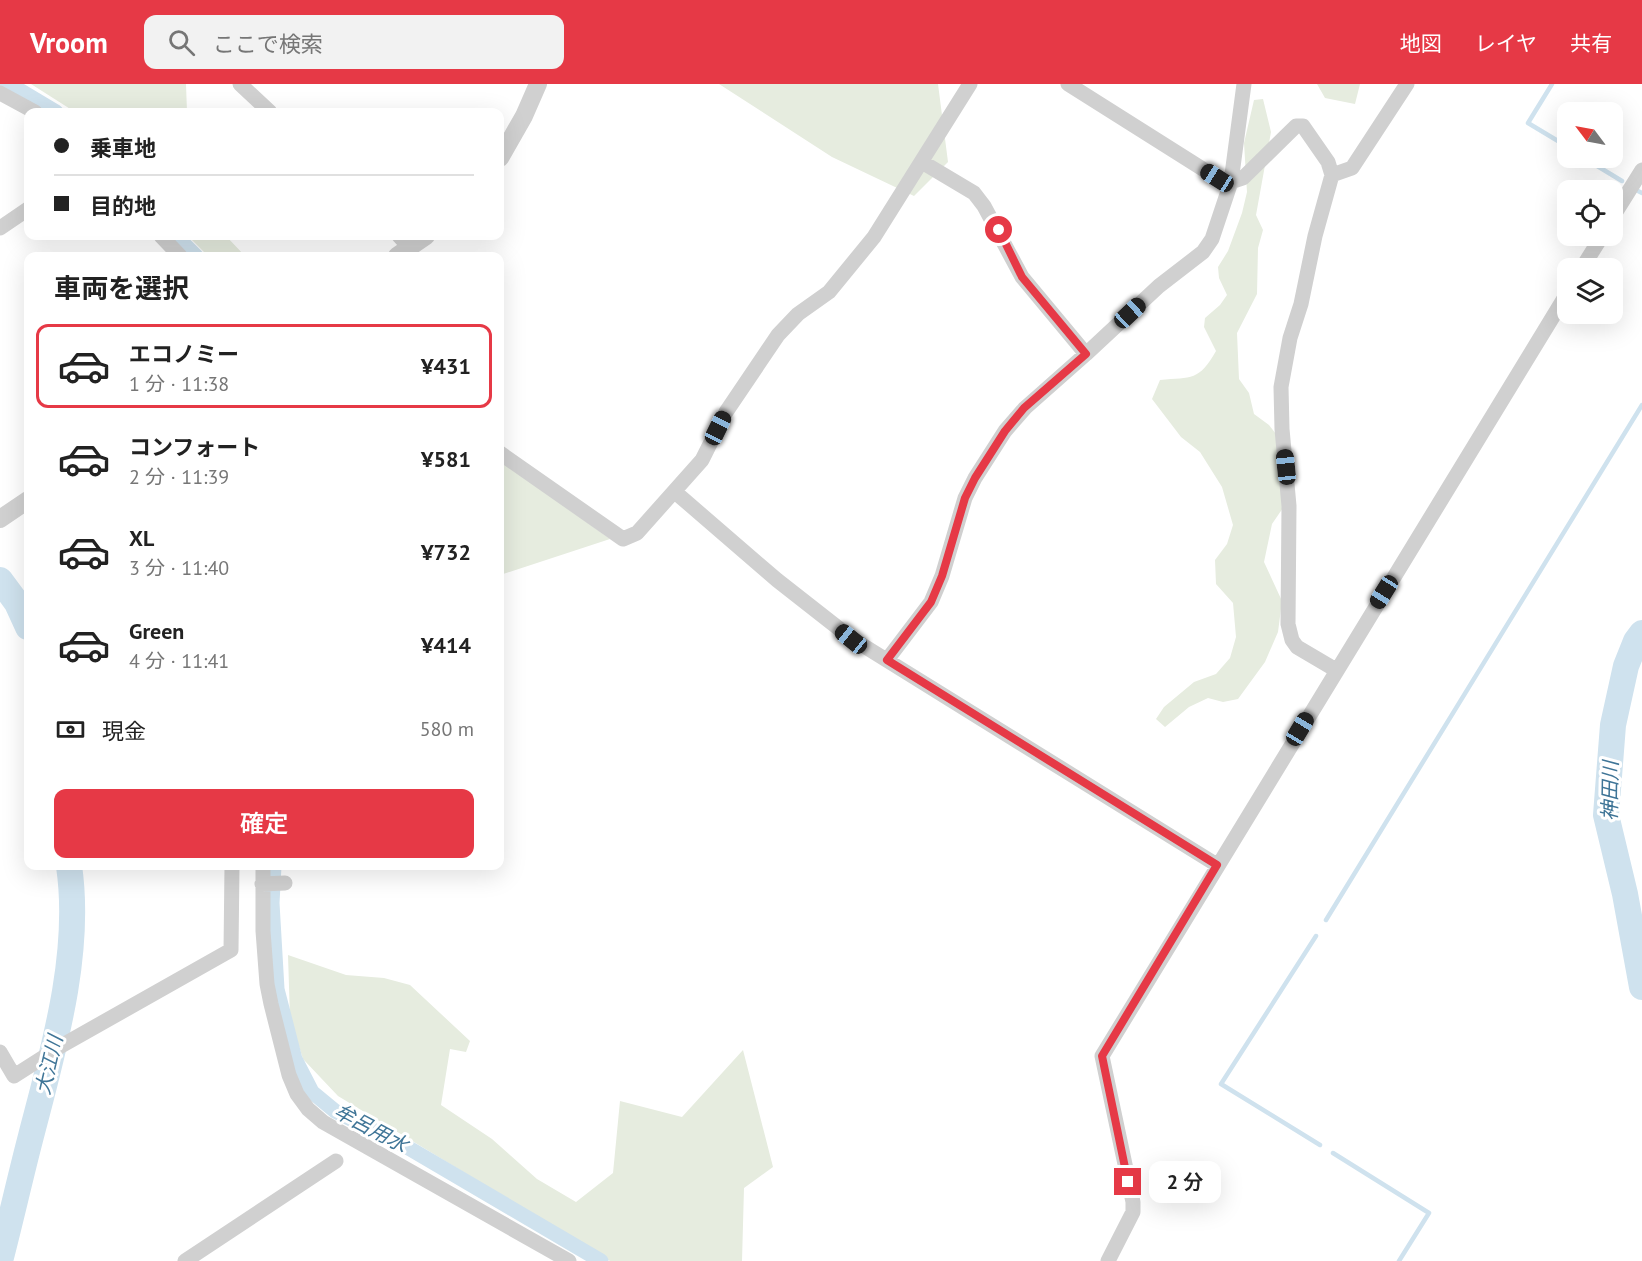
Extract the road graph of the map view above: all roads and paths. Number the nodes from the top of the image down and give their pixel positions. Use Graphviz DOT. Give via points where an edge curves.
graph roads {
  1 [pos="240,84"];
  2 [pos="538,84"];
  3 [pos="970,84"];
  4 [pos="1068,84"];
  5 [pos="1244,84"];
  6 [pos="1407,84"];
  7 [pos="6,96"];
  8 [pos="28,108"];
  9 [pos="266,108"];
  10 [pos="24,117"];
  11 [pos="504,151"];
  12 [pos="922,162"];
  13 [pos="1642,170"];
  14 [pos="1332,175"];
  15 [pos="1232,182"];
  16 [pos="1623,200"];
  17 [pos="24,212"];
  18 [pos="0,228"];
  19 [pos="165,240"];
  20 [pos="417,240"];
  21 [pos="402,247"];
  22 [pos="176,252"];
  23 [pos="1557,310"];
  24 [pos="1086,354"];
  25 [pos="504,456"];
  26 [pos="675,492"];
  27 [pos="24,503"];
  28 [pos="0,519"];
  29 [pos="887,660"];
  30 [pos="1336,670"];
  31 [pos="1217,865"];
  32 [pos="232,870"];
  33 [pos="263,870"];
  34 [pos="264,884"];
  35 [pos="285,884"];
  36 [pos="0,1052"];
  37 [pos="336,1161"];
  38 [pos="185,1261"];
  39 [pos="569,1261"];
  40 [pos="1108,1261"];
  1 -- 9 [label="street"];
  2 -- 11 [label="street"];
  3 -- 12 [label="street"];
  4 -- 15 [label="street" via="1217,178"];
  5 -- 15 [label="street"];
  6 -- 14 [label="street" via="1352,168"];
  7 -- 8 [label="street"];
  7 -- 10 [label="street"];
  12 -- 24 [label="street" via="974,193 1022,277"];
  12 -- 26 [label="street" via="874,237 843,276 778,335 726,412 702,460"];
  13 -- 16 [label="street"];
  14 -- 15 [label="street" via="1328,162 1303,126 1296,126 1243,178"];
  14 -- 30 [label="street" via="1281,387 1289,506 1288,624 1297,647"];
  15 -- 24 [label="street" via="1212,239 1203,252 1159,286"];
  17 -- 18 [label="street"];
  19 -- 22 [label="street"];
  20 -- 21 [label="street"];
  23 -- 30 [label="street"];
  24 -- 29 [label="street" via="1024,408 1005,431 965,498 931,602"];
  25 -- 26 [label="street" via="623,538 637,533"];
  26 -- 29 [label="street" via="851,639"];
  27 -- 28 [label="street"];
  29 -- 31 [label="street"];
  30 -- 31 [label="street"];
  31 -- 40 [label="street" via="1102,1056 1133,1212"];
  32 -- 36 [label="street" via="231,950 14,1076"];
  33 -- 34 [label="street"];
  34 -- 35 [label="street"];
  34 -- 39 [label="street" via="267,984 289,1075 308,1109 324,1122"];
  37 -- 38 [label="street"];
}
